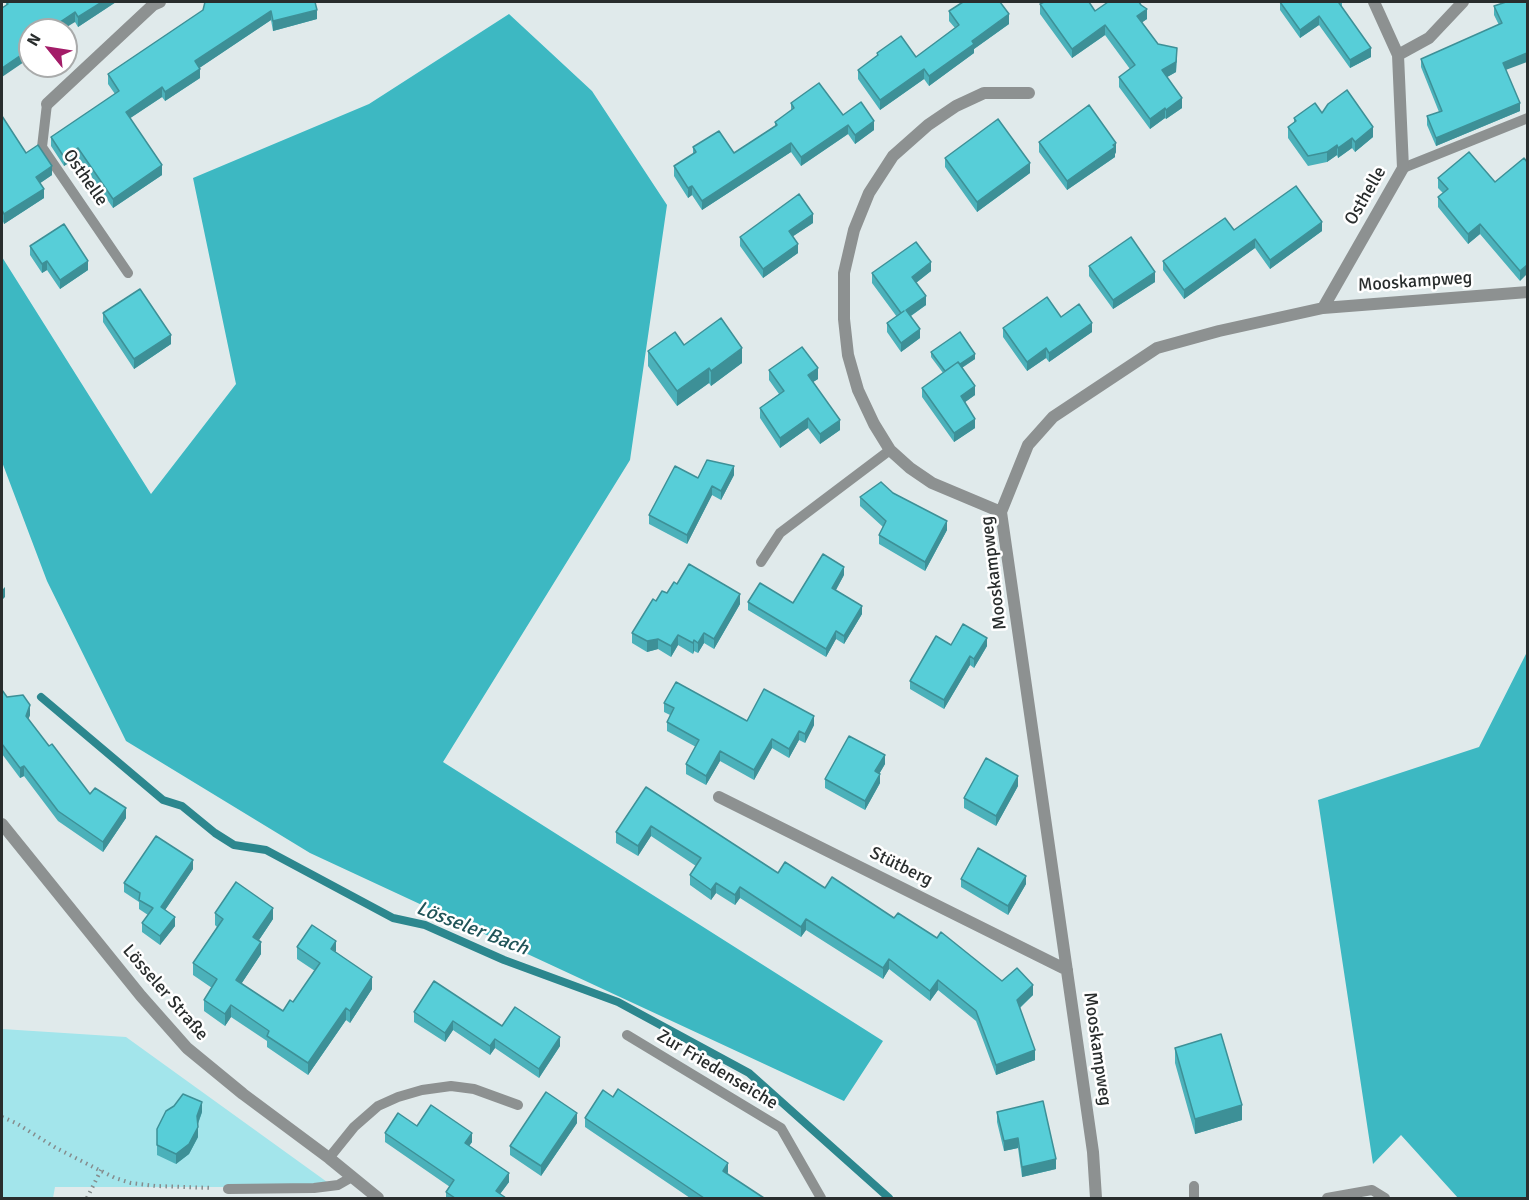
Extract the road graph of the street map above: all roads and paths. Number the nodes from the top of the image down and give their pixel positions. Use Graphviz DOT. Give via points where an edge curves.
graph roads {
  1 [pos="160,2"];
  2 [pos="1374,2"];
  3 [pos="1462,2"];
  4 [pos="1398,55"];
  5 [pos="1029,93"];
  6 [pos="47,104"];
  7 [pos="1527,118"];
  8 [pos="1403,168"];
  9 [pos="128,273"];
  10 [pos="1527,292"];
  11 [pos="1323,308"];
  12 [pos="890,450"];
  13 [pos="1001,512"];
  14 [pos="761,562"];
  15 [pos="719,797"];
  16 [pos="2,825"];
  17 [pos="1067,970"];
  18 [pos="627,1035"];
  19 [pos="518,1105"];
  20 [pos="2,1117"];
  21 [pos="329,1158"];
  22 [pos="100,1170"];
  23 [pos="352,1177"];
  24 [pos="1194,1186"];
  25 [pos="228,1189"];
  26 [pos="87,1198"];
  27 [pos="378,1198"];
  28 [pos="821,1198"];
  29 [pos="1096,1198"];
  30 [pos="1194,1198"];
  31 [pos="1327,1198"];
  32 [pos="1385,1198"];
  1 -- 6 [label="street, Osthelle"];
  2 -- 4 [label="street, Osthelle"];
  3 -- 4 [label="street" via="1429,38"];
  4 -- 8 [label="street, Osthelle"];
  5 -- 12 [label="street" via="984,93 928,125 893,156 869,193 854,230 844,273 848,355 858,390"];
  6 -- 9 [label="lane, Osthelle" via="42,147"];
  7 -- 8 [label="lane"];
  8 -- 11 [label="street, Osthelle"];
  10 -- 11 [label="street, Mooskampweg"];
  11 -- 13 [label="street, Mooskampweg" via="1157,348 1053,417 1028,445"];
  12 -- 13 [label="street" via="932,483"];
  12 -- 14 [label="lane" via="780,533"];
  13 -- 17 [label="street, Mooskampweg"];
  15 -- 17 [label="street, Stütberg"];
  16 -- 21 [label="street, Lösseler Straße" via="187,1048"];
  17 -- 29 [label="street, Mooskampweg"];
  18 -- 28 [label="lane, Zur Friedenseiche" via="781,1128"];
  19 -- 21 [label="lane" via="474,1089 451,1086 414,1092 378,1106 354,1127"];
  20 -- 22 [label="path"];
  21 -- 23 [label="street, Lösseler Straße"];
  22 -- 25 [label="path" via="131,1183"];
  22 -- 26 [label="path"];
  23 -- 25 [label="lane" via="338,1185 314,1188"];
  23 -- 27 [label="street, Lösseler Straße"];
  24 -- 30 [label="lane"];
  31 -- 32 [label="lane" via="1372,1190"];
}
